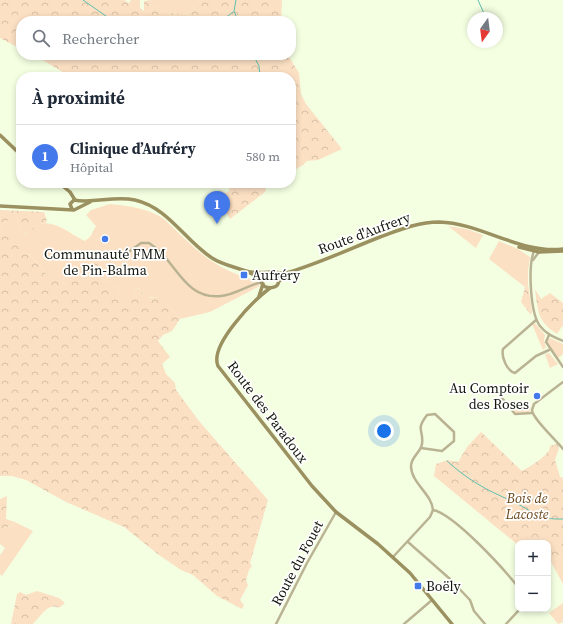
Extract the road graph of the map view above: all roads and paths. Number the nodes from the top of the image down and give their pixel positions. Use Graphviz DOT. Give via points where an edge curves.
graph roads {
  1 [pos="0,135"];
  2 [pos="16,150"];
  3 [pos="65,188"];
  4 [pos="67,190"];
  5 [pos="77,200"];
  6 [pos="95,200"];
  7 [pos="70,203"];
  8 [pos="0,206"];
  9 [pos="79,207"];
  10 [pos="56,209"];
  11 [pos="72,209"];
  12 [pos="563,250"];
  13 [pos="536,251"];
  14 [pos="127,253"];
  15 [pos="533,260"];
  16 [pos="295,270"];
  17 [pos="245,271"];
  18 [pos="265,273"];
  19 [pos="275,273"];
  20 [pos="278,281"];
  21 [pos="262,282"];
  22 [pos="270,288"];
  23 [pos="256,302"];
  24 [pos="536,320"];
  25 [pos="549,335"];
  26 [pos="563,341"];
  27 [pos="549,350"];
  28 [pos="563,367"];
  29 [pos="563,382"];
  30 [pos="498,393"];
  31 [pos="532,413"];
  32 [pos="421,448"];
  33 [pos="563,449"];
  34 [pos="433,510"];
  35 [pos="336,512"];
  36 [pos="408,542"];
  37 [pos="393,557"];
  38 [pos="515,584"];
  39 [pos="432,600"];
  40 [pos="517,612"];
  41 [pos="276,624"];
  42 [pos="404,624"];
  43 [pos="452,624"];
  44 [pos="485,624"];
  45 [pos="506,624"];
  1 -- 2 [label="main road"];
  3 -- 4 [label="main road"];
  4 -- 5 [label="main road"];
  4 -- 7 [label="main road"];
  5 -- 6 [label="main road"];
  5 -- 7 [label="main road"];
  5 -- 9 [label="main road"];
  6 -- 9 [label="main road"];
  6 -- 17 [label="main road" via="127,199 152,206 168,217 205,253 219,262"];
  7 -- 10 [label="main road"];
  7 -- 11 [label="main road"];
  8 -- 10 [label="main road"];
  9 -- 11 [label="main road"];
  10 -- 11 [label="main road"];
  12 -- 13 [label="main road, Route d'Aufrery"];
  13 -- 15 [label="street"];
  13 -- 15 [label="street"];
  13 -- 16 [label="main road, Route d'Aufrery" via="468,226 441,222 403,228"];
  14 -- 21 [label="street" via="142,243 152,245 190,287 203,295 222,296"];
  15 -- 24 [label="street" via="530,281"];
  16 -- 19 [label="main road, Route d'Aufrery"];
  16 -- 20 [label="main road, Route d'Aufrery"];
  17 -- 18 [label="main road"];
  17 -- 21 [label="main road"];
  18 -- 19 [label="main road"];
  18 -- 21 [label="main road"];
  19 -- 20 [label="main road"];
  20 -- 22 [label="main road" via="276,286"];
  21 -- 22 [label="main road"];
  21 -- 23 [label="main road"];
  22 -- 23 [label="main road"];
  23 -- 35 [label="main road, Route des Paradoux" via="242,314 227,335 217,352 216,362 304,478"];
  24 -- 25 [label="street"];
  24 -- 27 [label="street" via="503,349 502,355 510,370 515,373 522,370 536,356"];
  25 -- 26 [label="street"];
  25 -- 27 [label="street" via="546,340"];
  27 -- 28 [label="street"];
  29 -- 31 [label="street" via="534,404"];
  30 -- 31 [label="street" via="515,414"];
  31 -- 33 [label="street"];
  32 -- 32 [label="street" via="420,424 426,415 435,414 454,432 454,441 442,452"];
  32 -- 34 [label="street" via="413,459 411,468"];
  34 -- 36 [label="street"];
  34 -- 38 [label="street" via="466,533"];
  35 -- 37 [label="main road"];
  35 -- 41 [label="street, Route du Fouet"];
  36 -- 37 [label="street"];
  36 -- 44 [label="street" via="470,600 474,611"];
  37 -- 39 [label="main road"];
  39 -- 42 [label="street"];
  39 -- 43 [label="main road"];
  40 -- 45 [label="street"];
}
